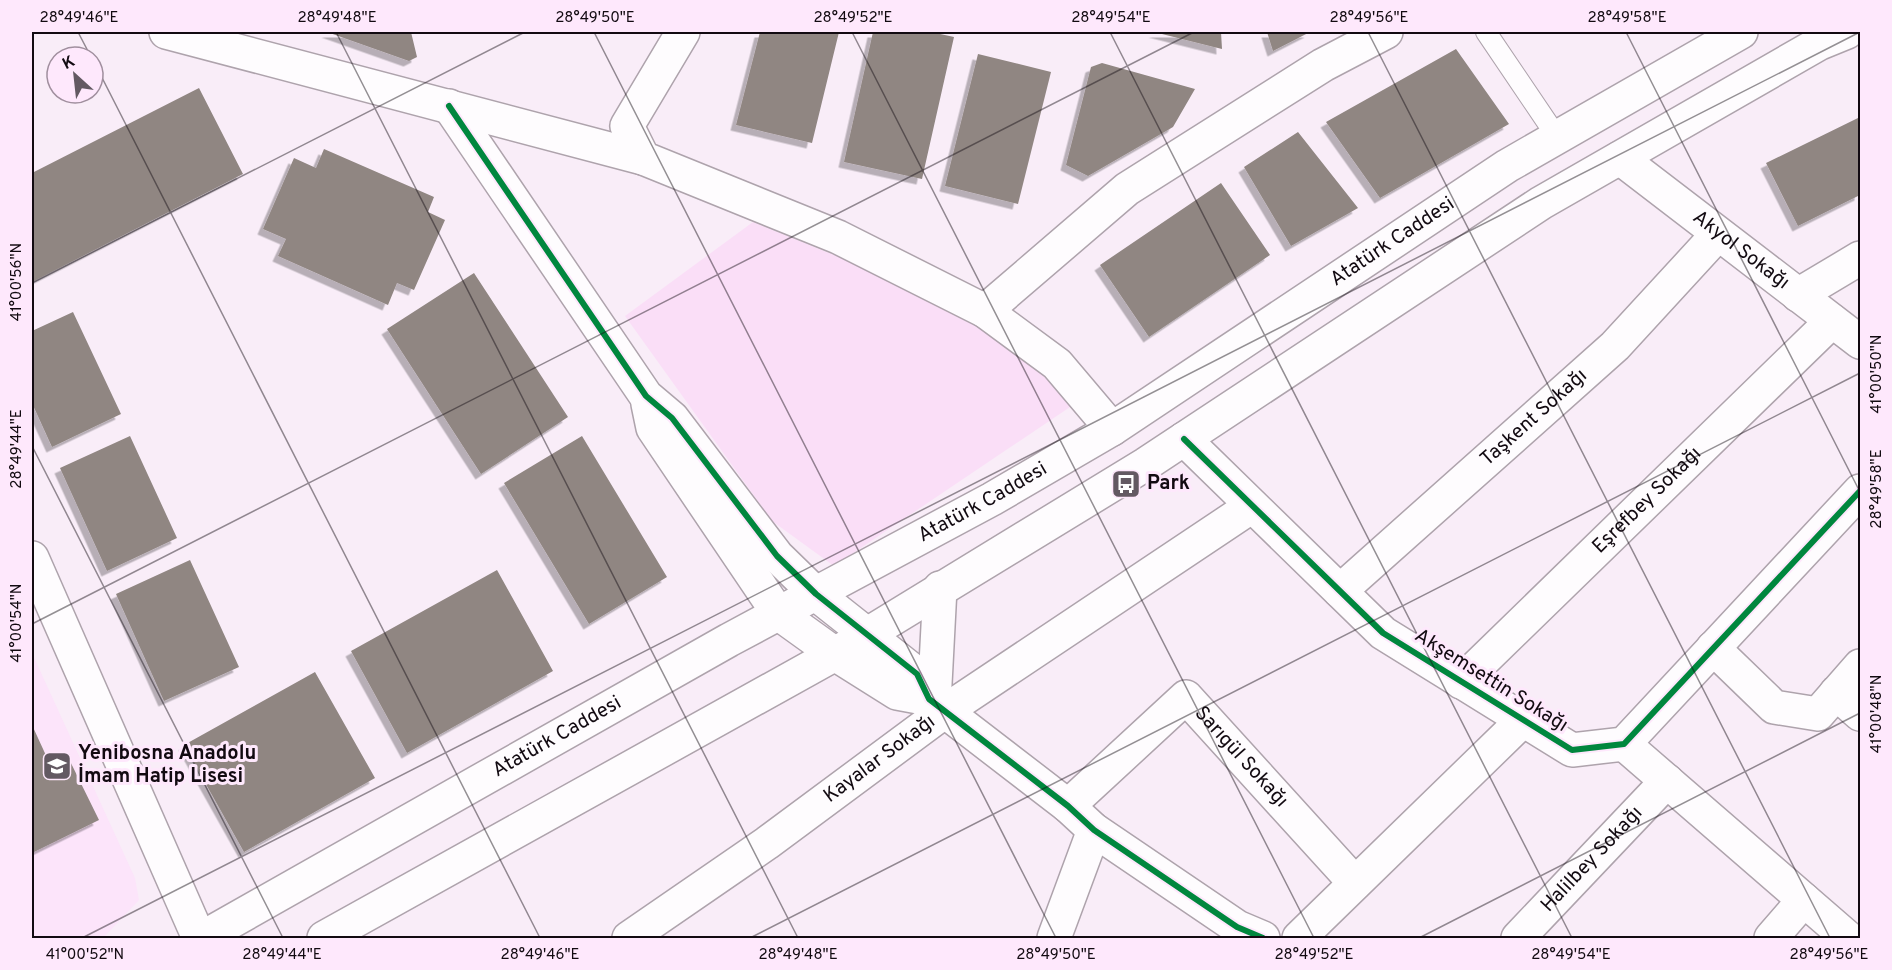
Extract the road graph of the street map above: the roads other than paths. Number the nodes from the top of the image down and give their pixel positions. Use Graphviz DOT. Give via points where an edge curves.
graph roads {
  1 [pos="166,32"];
  2 [pos="683,32"];
  3 [pos="1386,32"];
  4 [pos="1485,32"];
  5 [pos="1741,32"];
  6 [pos="1847,32"];
  7 [pos="449,106"];
  8 [pos="1557,137"];
  9 [pos="643,158"];
  10 [pos="1620,158"];
  11 [pos="1718,234"];
  12 [pos="1860,258"];
  13 [pos="1798,295"];
  14 [pos="985,311"];
  15 [pos="1832,321"];
  16 [pos="1860,342"];
  17 [pos="646,396"];
  18 [pos="1112,429"];
  19 [pos="1184,439"];
  20 [pos="1860,491"];
  21 [pos="1252,506"];
  22 [pos="32,558"];
  23 [pos="940,588"];
  24 [pos="1340,591"];
  25 [pos="816,594"];
  26 [pos="778,614"];
  27 [pos="866,634"];
  28 [pos="1713,648"];
  29 [pos="835,654"];
  30 [pos="1860,666"];
  31 [pos="1461,682"];
  32 [pos="936,704"];
  33 [pos="1848,704"];
  34 [pos="1523,720"];
  35 [pos="1624,744"];
  36 [pos="1667,781"];
  37 [pos="1068,806"];
  38 [pos="1095,830"];
  39 [pos="1355,883"];
  40 [pos="1804,900"];
  41 [pos="1245,935"];
  42 [pos="201,939"];
  43 [pos="324,939"];
  44 [pos="629,939"];
  45 [pos="1054,939"];
  46 [pos="1299,939"];
  47 [pos="1518,939"];
  48 [pos="1771,939"];
  49 [pos="1848,939"];
  1 -- 7 [label="street"];
  2 -- 9 [label="street" via="627,126"];
  3 -- 14 [label="street" via="1323,65 1127,189"];
  4 -- 8 [label="lane"];
  5 -- 8 [label="street, Atatürk Caddesi"];
  6 -- 10 [label="street"];
  7 -- 9 [label="street"];
  7 -- 17 [label="street"];
  8 -- 18 [label="street, Atatürk Caddesi" via="1507,166"];
  9 -- 14 [label="street" via="838,237"];
  10 -- 11 [label="street, Akyol Sokağı"];
  10 -- 19 [label="street" via="1531,210"];
  11 -- 13 [label="street, Akyol Sokağı"];
  11 -- 24 [label="street, Taşkent Sokağı" via="1616,346"];
  12 -- 13 [label="street"];
  13 -- 15 [label="street, Akyol Sokağı"];
  14 -- 18 [label="street" via="1057,364"];
  15 -- 16 [label="street, Akyol Sokağı"];
  15 -- 31 [label="street, Eşrefbey Sokağı"];
  17 -- 25 [label="street" via="672,418 777,556"];
  17 -- 26 [label="street" via="653,428"];
  18 -- 25 [label="street, Atatürk Caddesi"];
  19 -- 21 [label="street, Akşemsettin Sokağı"];
  19 -- 23 [label="street"];
  20 -- 28 [label="street"];
  21 -- 24 [label="street, Akşemsettin Sokağı"];
  21 -- 32 [label="street, Kayalar Sokağı"];
  22 -- 42 [label="street"];
  23 -- 27 [label="street"];
  23 -- 32 [label="street"];
  24 -- 31 [label="street, Akşemsettin Sokağı" via="1383,633"];
  25 -- 26 [label="street, Atatürk Caddesi"];
  25 -- 27 [label="street"];
  26 -- 29 [label="street"];
  26 -- 42 [label="street, Atatürk Caddesi"];
  27 -- 29 [label="street"];
  27 -- 32 [label="street" via="917,674"];
  28 -- 33 [label="street" via="1774,707 1818,714"];
  28 -- 35 [label="street"];
  29 -- 32 [label="street" via="897,693"];
  29 -- 43 [label="street"];
  30 -- 33 [label="street"];
  31 -- 34 [label="street, Akşemsettin Sokağı"];
  32 -- 37 [label="street"];
  32 -- 44 [label="street, Kayalar Sokağı" via="767,843"];
  34 -- 35 [label="street, Akşemsettin Sokağı" via="1572,750"];
  34 -- 39 [label="street, Akşemsettin Sokağı"];
  35 -- 36 [label="street"];
  36 -- 40 [label="street"];
  36 -- 47 [label="street, Halilbey Sokağı"];
  37 -- 38 [label="street"];
  37 -- 39 [label="street, Sarıgül Sokağı" via="1186,697"];
  38 -- 41 [label="street"];
  38 -- 45 [label="street"];
  39 -- 46 [label="street, Akşemsettin Sokağı"];
  40 -- 48 [label="street"];
  40 -- 49 [label="street"];
}
